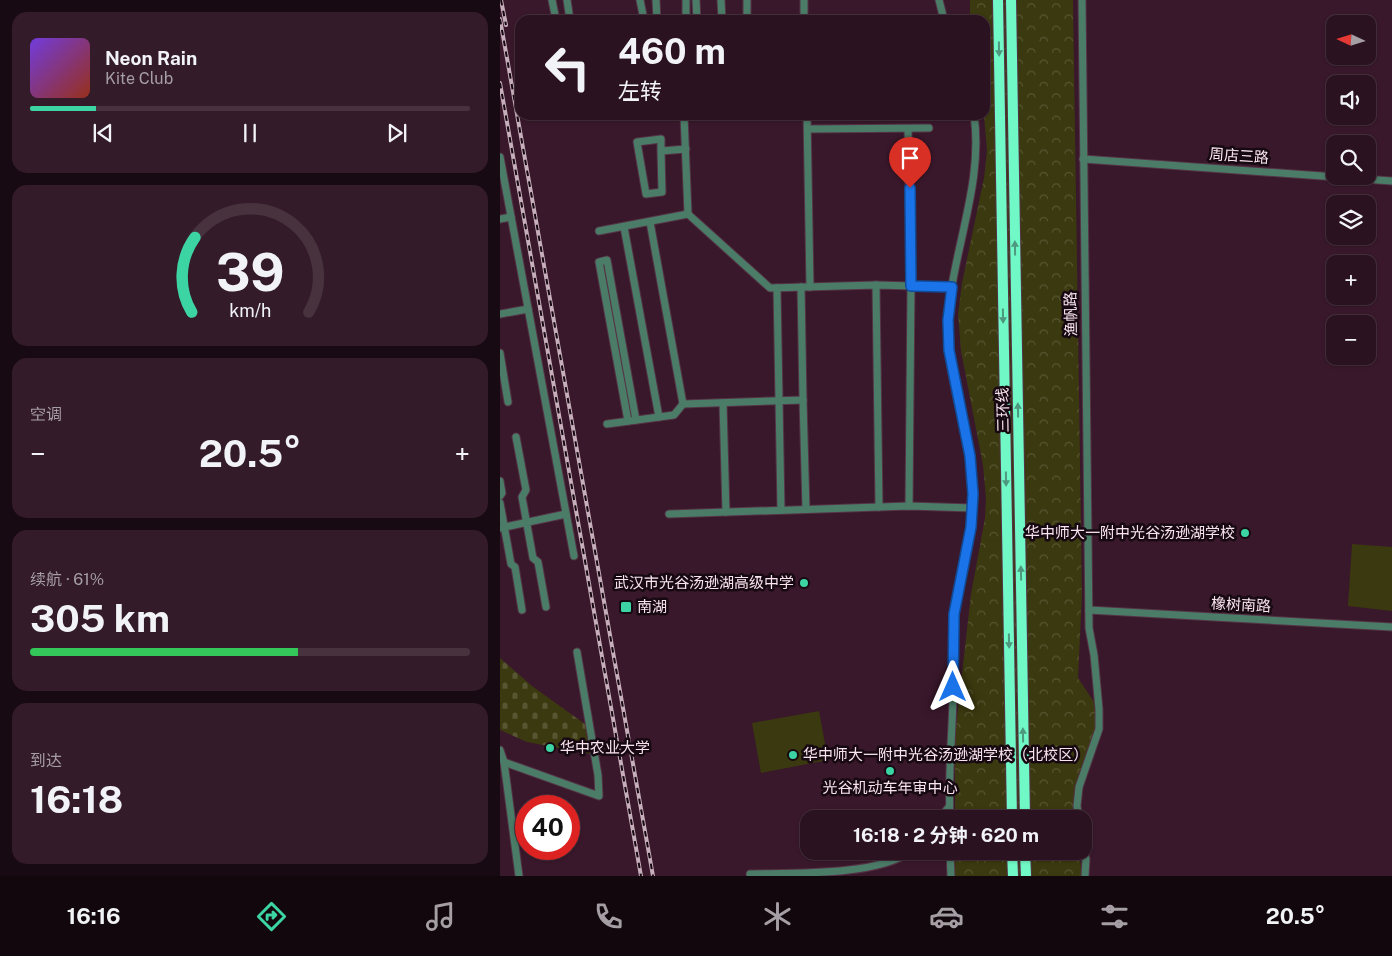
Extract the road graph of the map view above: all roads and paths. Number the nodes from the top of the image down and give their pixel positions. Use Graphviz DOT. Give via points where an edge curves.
graph roads {
  1 [pos="552,0"];
  2 [pos="566,0"];
  3 [pos="640,0"];
  4 [pos="656,0"];
  5 [pos="686,0"];
  6 [pos="696,0"];
  7 [pos="721,0"];
  8 [pos="747,0"];
  9 [pos="804,0"];
  10 [pos="939,0"];
  11 [pos="998,0"];
  12 [pos="1011,0"];
  13 [pos="1082,0"];
  14 [pos="555,15"];
  15 [pos="569,15"];
  16 [pos="643,15"];
  17 [pos="657,15"];
  18 [pos="686,15"];
  19 [pos="697,15"];
  20 [pos="722,15"];
  21 [pos="747,15"];
  22 [pos="804,15"];
  23 [pos="943,15"];
  24 [pos="684,120"];
  25 [pos="807,120"];
  26 [pos="974,120"];
  27 [pos="929,128"];
  28 [pos="808,129"];
  29 [pos="908,129"];
  30 [pos="686,149"];
  31 [pos="661,150"];
  32 [pos="500,156"];
  33 [pos="1083,159"];
  34 [pos="1392,181"];
  35 [pos="688,214"];
  36 [pos="511,217"];
  37 [pos="500,219"];
  38 [pos="650,222"];
  39 [pos="624,227"];
  40 [pos="599,232"];
  41 [pos="876,285"];
  42 [pos="911,286"];
  43 [pos="801,287"];
  44 [pos="810,287"];
  45 [pos="952,287"];
  46 [pos="777,288"];
  47 [pos="528,309"];
  48 [pos="500,314"];
  49 [pos="619,351"];
  50 [pos="500,353"];
  51 [pos="803,400"];
  52 [pos="780,401"];
  53 [pos="508,402"];
  54 [pos="723,402"];
  55 [pos="683,404"];
  56 [pos="659,417"];
  57 [pos="636,420"];
  58 [pos="628,421"];
  59 [pos="607,424"];
  60 [pos="516,437"];
  61 [pos="500,481"];
  62 [pos="500,496"];
  63 [pos="500,504"];
  64 [pos="909,506"];
  65 [pos="879,507"];
  66 [pos="973,508"];
  67 [pos="806,509"];
  68 [pos="782,510"];
  69 [pos="726,512"];
  70 [pos="566,514"];
  71 [pos="669,514"];
  72 [pos="527,522"];
  73 [pos="502,527"];
  74 [pos="574,556"];
  75 [pos="546,607"];
  76 [pos="522,610"];
  77 [pos="1089,610"];
  78 [pos="1392,627"];
  79 [pos="577,652"];
  80 [pos="500,750"];
  81 [pos="504,762"];
  82 [pos="949,807"];
  83 [pos="946,810"];
  84 [pos="949,810"];
  85 [pos="1012,810"];
  86 [pos="1025,810"];
  87 [pos="1078,810"];
  88 [pos="899,860"];
  89 [pos="950,860"];
  90 [pos="1012,860"];
  91 [pos="1025,860"];
  92 [pos="1086,860"];
  93 [pos="750,874"];
  94 [pos="519,876"];
  95 [pos="951,876"];
  96 [pos="1012,876"];
  97 [pos="1026,876"];
  98 [pos="1085,876"];
  1 -- 14 [label="street"];
  2 -- 15 [label="street"];
  3 -- 16 [label="street"];
  4 -- 17 [label="street"];
  5 -- 18 [label="street"];
  6 -- 19 [label="street"];
  7 -- 20 [label="street"];
  8 -- 21 [label="street"];
  9 -- 22 [label="street"];
  10 -- 23 [label="street"];
  11 -- 85 [label="highway, 三环线, one-way"];
  86 -- 12 [label="highway, 三环线, one-way"];
  13 -- 33 [label="street, 渔帆路"];
  24 -- 30 [label="street"];
  25 -- 28 [label="street"];
  26 -- 45 [label="street" via="974,178"];
  27 -- 29 [label="street"];
  28 -- 29 [label="street"];
  28 -- 44 [label="street"];
  29 -- 42 [label="street"];
  30 -- 31 [label="street"];
  30 -- 35 [label="street"];
  31 -- 31 [label="street" via="662,192 646,194 637,142 661,138"];
  32 -- 36 [label="street"];
  33 -- 34 [label="street, 周店三路"];
  33 -- 77 [label="street, 渔帆路"];
  35 -- 38 [label="street"];
  35 -- 46 [label="street" via="770,288"];
  36 -- 37 [label="street"];
  36 -- 47 [label="street"];
  38 -- 39 [label="street"];
  38 -- 55 [label="street"];
  39 -- 40 [label="street"];
  39 -- 56 [label="street"];
  41 -- 42 [label="street"];
  41 -- 44 [label="street"];
  41 -- 65 [label="street"];
  42 -- 45 [label="street"];
  42 -- 64 [label="street"];
  43 -- 44 [label="street"];
  43 -- 46 [label="street"];
  43 -- 51 [label="street"];
  45 -- 66 [label="street" via="949,350 970,456"];
  46 -- 52 [label="street"];
  47 -- 48 [label="street"];
  47 -- 70 [label="street"];
  49 -- 49 [label="street" via="607,260 599,262"];
  49 -- 57 [label="street"];
  49 -- 58 [label="street"];
  50 -- 53 [label="street"];
  51 -- 52 [label="street"];
  51 -- 67 [label="street"];
  52 -- 54 [label="street"];
  52 -- 68 [label="street"];
  54 -- 55 [label="street"];
  54 -- 69 [label="street"];
  55 -- 56 [label="street" via="674,415"];
  56 -- 57 [label="street"];
  57 -- 58 [label="street"];
  58 -- 59 [label="street"];
  60 -- 72 [label="street" via="526,490 522,497"];
  61 -- 62 [label="street"];
  63 -- 73 [label="street"];
  64 -- 65 [label="street"];
  64 -- 66 [label="street"];
  65 -- 67 [label="street"];
  66 -- 82 [label="street" via="954,625"];
  67 -- 68 [label="street"];
  68 -- 69 [label="street"];
  69 -- 71 [label="street"];
  70 -- 72 [label="street"];
  70 -- 74 [label="street"];
  72 -- 73 [label="street"];
  72 -- 75 [label="street"];
  73 -- 76 [label="street" via="511,564 515,567"];
  77 -- 78 [label="street, 橡树南路"];
  77 -- 87 [label="street, 渔帆路" via="1099,728 1079,787"];
  79 -- 81 [label="street" via="599,796"];
  80 -- 81 [label="street"];
  81 -- 94 [label="street"];
  82 -- 83 [label="street"];
  82 -- 84 [label="street"];
  88 -- 93 [label="street" via="885,866 836,872"];
  89 -- 95 [label="street"];
  90 -- 96 [label="highway"];
  91 -- 97 [label="highway"];
  92 -- 98 [label="street"];
}
